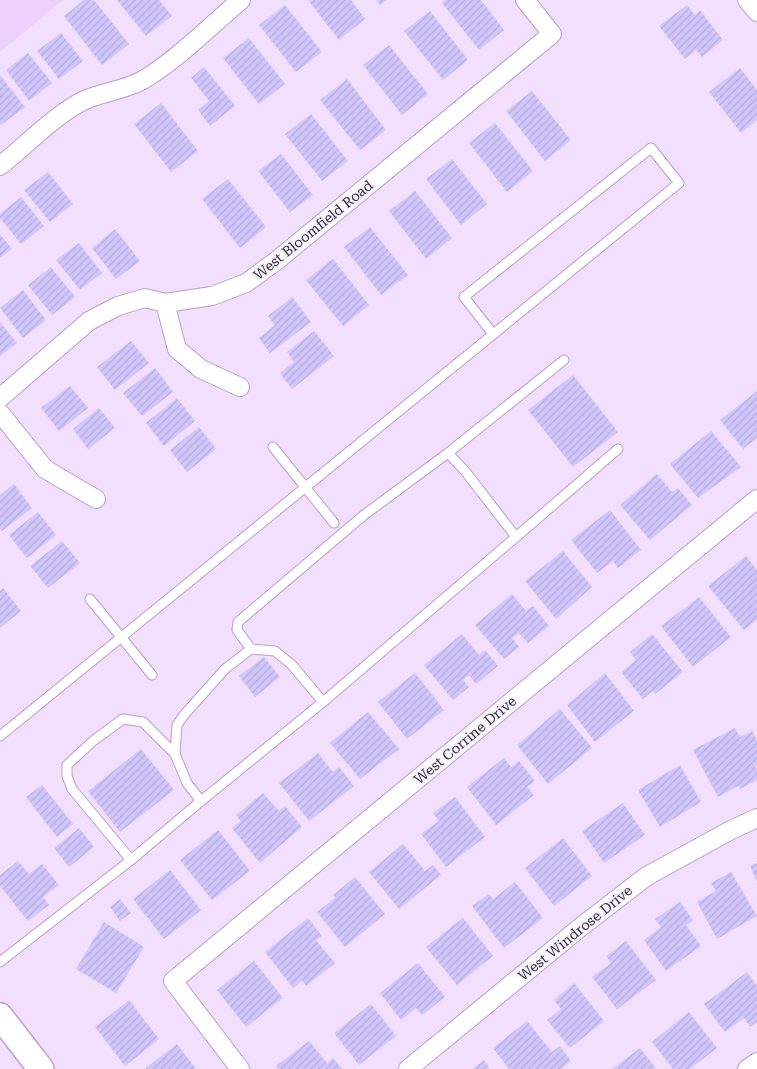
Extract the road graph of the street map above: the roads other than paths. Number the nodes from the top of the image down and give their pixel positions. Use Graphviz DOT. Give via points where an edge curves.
graph roads {
  1 [pos="241,0"];
  2 [pos="525,0"];
  3 [pos="748,0"];
  4 [pos="757,12"];
  5 [pos="0,166"];
  6 [pos="164,303"];
  7 [pos="493,334"];
  8 [pos="564,360"];
  9 [pos="240,387"];
  10 [pos="0,398"];
  11 [pos="0,413"];
  12 [pos="273,447"];
  13 [pos="618,449"];
  14 [pos="448,454"];
  15 [pos="306,487"];
  16 [pos="96,499"];
  17 [pos="757,499"];
  18 [pos="334,523"];
  19 [pos="516,536"];
  20 [pos="90,599"];
  21 [pos="121,637"];
  22 [pos="251,648"];
  23 [pos="152,675"];
  24 [pos="322,702"];
  25 [pos="0,736"];
  26 [pos="174,754"];
  27 [pos="201,801"];
  28 [pos="757,818"];
  29 [pos="131,860"];
  30 [pos="0,962"];
  31 [pos="0,1016"];
  32 [pos="757,1062"];
  33 [pos="41,1069"];
  34 [pos="240,1069"];
  35 [pos="408,1069"];
  36 [pos="747,1069"];
  1 -- 5 [label="street" via="159,70 141,81 85,100 60,116"];
  2 -- 6 [label="street, West Bloomfield Road" via="552,34 246,283 212,296"];
  3 -- 4 [label="street"];
  6 -- 9 [label="street" via="177,348 201,369"];
  6 -- 10 [label="street, West Bloomfield Road" via="145,298 118,306 89,321"];
  7 -- 7 [label="lane" via="679,184 651,148 464,297"];
  7 -- 15 [label="lane"];
  8 -- 14 [label="lane"];
  11 -- 16 [label="street" via="45,469"];
  12 -- 15 [label="lane"];
  13 -- 19 [label="lane"];
  14 -- 19 [label="lane"];
  14 -- 22 [label="lane" via="364,516 238,622 237,630"];
  15 -- 18 [label="lane"];
  15 -- 21 [label="lane"];
  17 -- 34 [label="street, West Corrine Drive" via="173,981"];
  19 -- 24 [label="lane"];
  20 -- 21 [label="lane"];
  21 -- 23 [label="lane"];
  21 -- 25 [label="lane"];
  22 -- 24 [label="lane" via="275,652 292,665"];
  22 -- 26 [label="lane" via="225,669 184,715 177,725"];
  24 -- 27 [label="lane"];
  26 -- 27 [label="lane" via="187,783"];
  26 -- 29 [label="lane" via="143,722 123,719 67,765 72,788"];
  27 -- 29 [label="lane"];
  28 -- 35 [label="street, West Windrose Drive" via="647,876"];
  29 -- 30 [label="lane"];
  31 -- 33 [label="main road"];
  32 -- 36 [label="street"];
}
